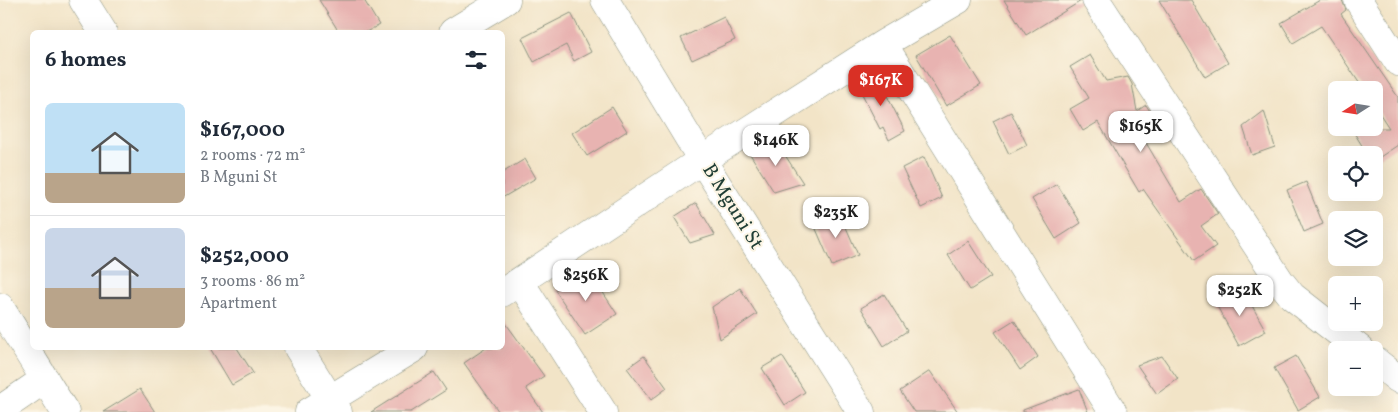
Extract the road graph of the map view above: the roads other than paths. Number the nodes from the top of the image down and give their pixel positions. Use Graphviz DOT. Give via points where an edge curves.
graph roads {
  1 [pos="83,0"];
  2 [pos="506,0"];
  3 [pos="605,0"];
  4 [pos="958,0"];
  5 [pos="1096,0"];
  6 [pos="1358,0"];
  7 [pos="102,30"];
  8 [pos="456,30"];
  9 [pos="883,44"];
  10 [pos="1398,62"];
  11 [pos="702,160"];
  12 [pos="511,287"];
  13 [pos="0,307"];
  14 [pos="1350,341"];
  15 [pos="299,350"];
  16 [pos="411,350"];
  17 [pos="1383,367"];
  18 [pos="45,379"];
  19 [pos="1398,379"];
  20 [pos="325,408"];
  21 [pos="0,410"];
  22 [pos="65,412"];
  23 [pos="603,412"];
  24 [pos="861,412"];
  25 [pos="1113,412"];
  1 -- 7 [label="street"];
  2 -- 8 [label="street"];
  3 -- 11 [label="street, B Mguni St"];
  4 -- 9 [label="street"];
  5 -- 14 [label="street" via="1280,281 1292,296"];
  6 -- 10 [label="street"];
  9 -- 11 [label="street"];
  9 -- 25 [label="street"];
  11 -- 12 [label="street"];
  11 -- 24 [label="street, B Mguni St"];
  12 -- 23 [label="street"];
  13 -- 18 [label="street"];
  15 -- 20 [label="street"];
  16 -- 20 [label="street"];
  17 -- 19 [label="street"];
  18 -- 21 [label="street"];
  18 -- 22 [label="street"];
}
